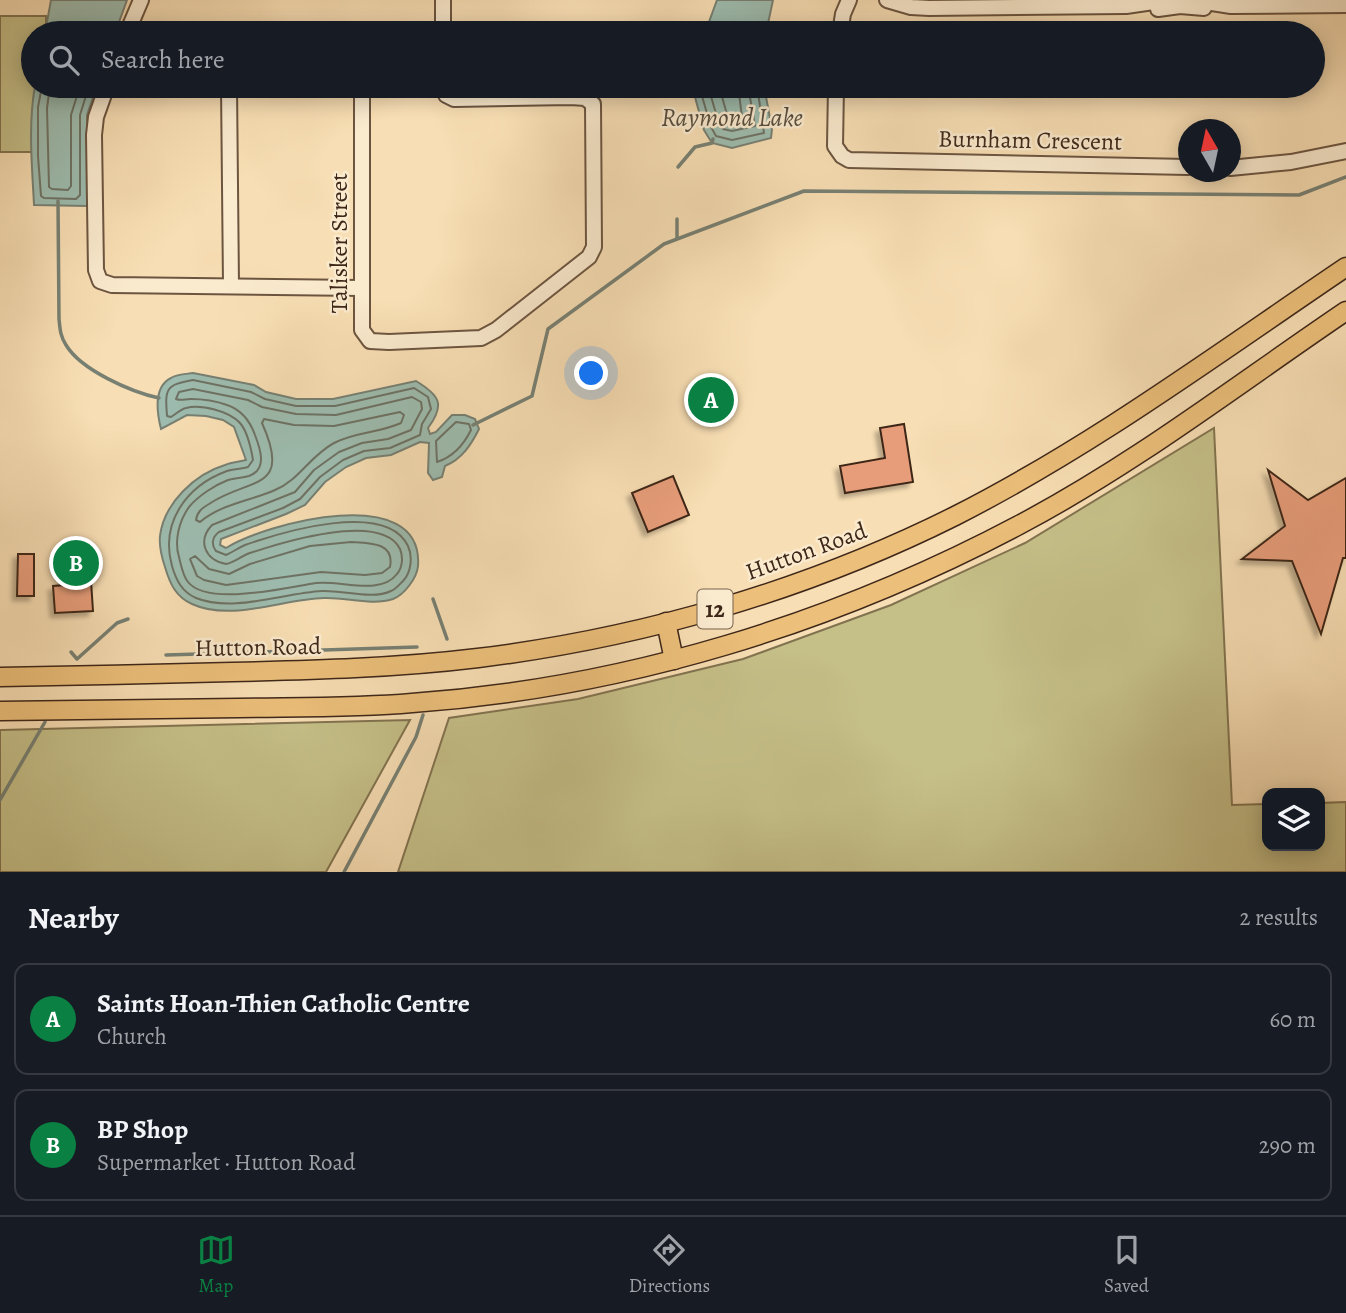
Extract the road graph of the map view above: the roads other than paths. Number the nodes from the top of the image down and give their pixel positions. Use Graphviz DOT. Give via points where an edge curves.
graph roads {
  1 [pos="141,0"];
  2 [pos="443,0"];
  3 [pos="849,0"];
  4 [pos="857,0"];
  5 [pos="887,0"];
  6 [pos="1180,1"];
  7 [pos="900,2"];
  8 [pos="1336,3"];
  9 [pos="1028,4"];
  10 [pos="132,21"];
  11 [pos="443,21"];
  12 [pos="842,21"];
  13 [pos="845,21"];
  14 [pos="103,98"];
  15 [pos="229,98"];
  16 [pos="362,98"];
  17 [pos="452,98"];
  18 [pos="512,98"];
  19 [pos="585,98"];
  20 [pos="836,98"];
  21 [pos="1346,151"];
  22 [pos="1178,167"];
  23 [pos="1241,167"];
  24 [pos="1346,267"];
  25 [pos="231,285"];
  26 [pos="361,288"];
  27 [pos="1346,311"];
  28 [pos="666,622"];
  29 [pos="674,660"];
  30 [pos="0,677"];
  31 [pos="0,711"];
  1 -- 10 [label="street"];
  2 -- 11 [label="street"];
  3 -- 12 [label="street"];
  4 -- 13 [label="street"];
  5 -- 7 [label="street"];
  6 -- 8 [label="street" via="1212,9"];
  6 -- 9 [label="street" via="1149,10"];
  7 -- 9 [label="street" via="920,8"];
  14 -- 25 [label="street" via="94,135 98,279 112,285"];
  15 -- 25 [label="street"];
  16 -- 26 [label="street, Talisker Street"];
  17 -- 18 [label="street, Talisker Street"];
  19 -- 26 [label="street, Talisker Street" via="593,104 594,247 589,257 481,338 370,341 362,330"];
  20 -- 22 [label="street, Burnham Crescent" via="836,125 850,151 871,159"];
  21 -- 23 [label="street"];
  24 -- 28 [label="main road, Hutton Road / 12" via="1095,438 964,511 828,571"];
  25 -- 26 [label="street"];
  27 -- 29 [label="main road, 12" via="1149,448 1002,534 827,612"];
  28 -- 29 [label="main road"];
  28 -- 30 [label="main road, Hutton Road / 12" via="536,650 435,663"];
  29 -- 31 [label="main road, 12" via="553,686 411,704"];
}
